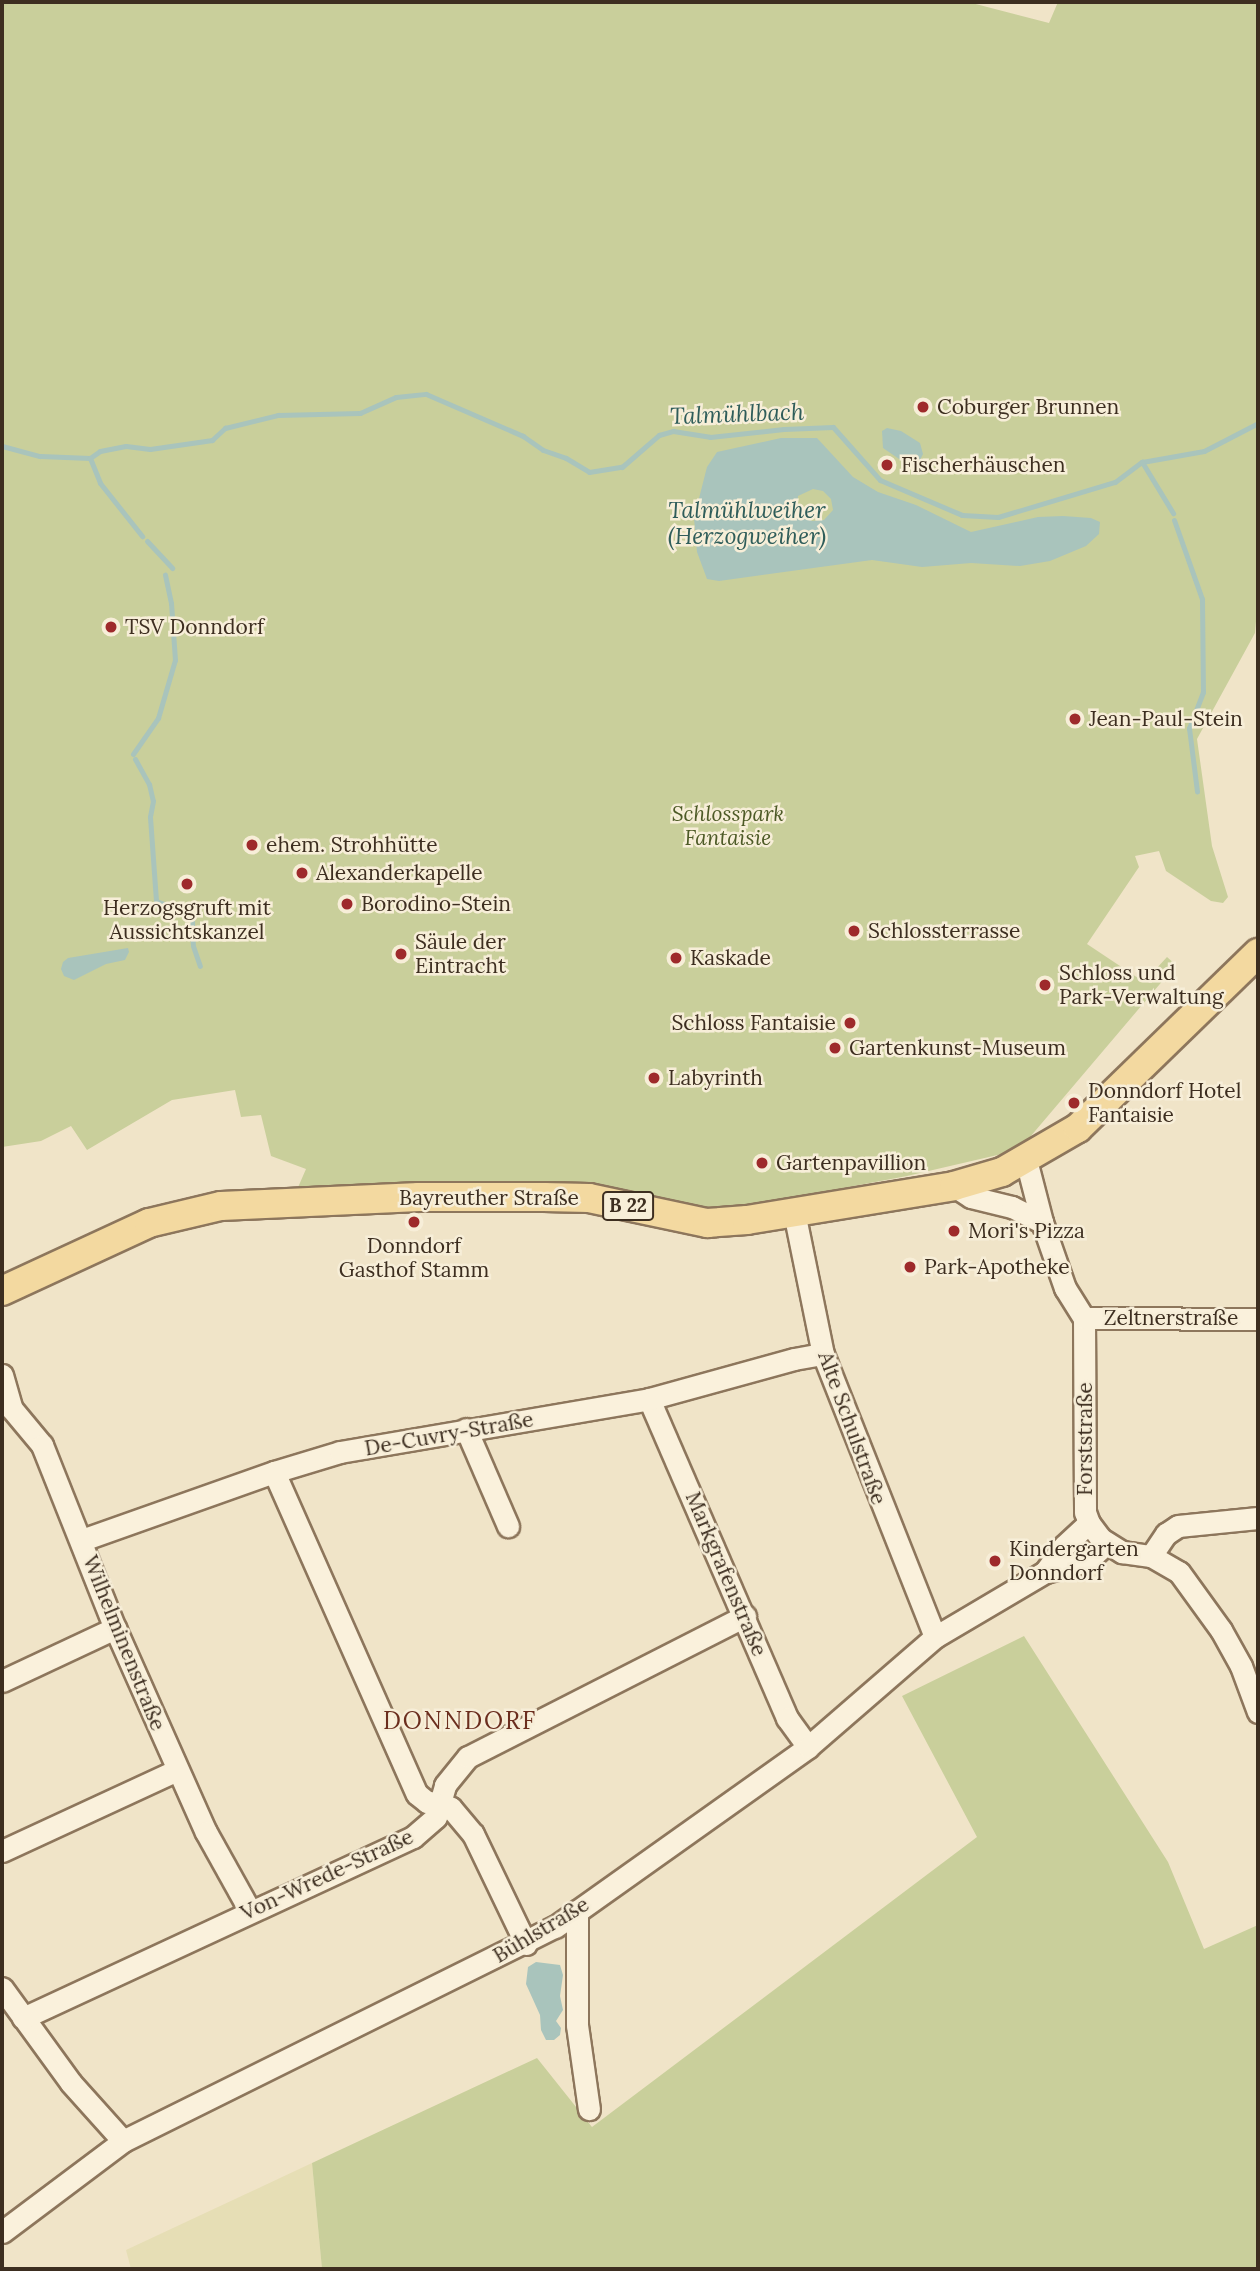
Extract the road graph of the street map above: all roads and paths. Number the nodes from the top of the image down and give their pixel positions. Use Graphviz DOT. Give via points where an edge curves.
graph roads {
  1 [pos="1258,953"];
  2 [pos="1014,1166"];
  3 [pos="954,1186"];
  4 [pos="1012,1207"];
  5 [pos="794,1212"];
  6 [pos="1042,1222"];
  7 [pos="2,1291"];
  8 [pos="1084,1318"];
  9 [pos="1258,1319"];
  10 [pos="823,1354"];
  11 [pos="2,1376"];
  12 [pos="649,1398"];
  13 [pos="7,1416"];
  14 [pos="466,1429"];
  15 [pos="274,1472"];
  16 [pos="1258,1518"];
  17 [pos="1089,1523"];
  18 [pos="508,1526"];
  19 [pos="82,1540"];
  20 [pos="1107,1542"];
  21 [pos="1151,1556"];
  22 [pos="1045,1572"];
  23 [pos="745,1616"];
  24 [pos="115,1628"];
  25 [pos="935,1637"];
  26 [pos="2,1681"];
  27 [pos="1258,1712"];
  28 [pos="808,1747"];
  29 [pos="177,1769"];
  30 [pos="440,1803"];
  31 [pos="2,1851"];
  32 [pos="250,1911"];
  33 [pos="577,1911"];
  34 [pos="526,1944"];
  35 [pos="2,1988"];
  36 [pos="23,2018"];
  37 [pos="589,2109"];
  38 [pos="123,2141"];
  39 [pos="2,2232"];
  1 -- 2 [label="main road, B 22" via="1084,1124"];
  2 -- 3 [label="main road, Bayreuther Straße / B 22"];
  2 -- 4 [label="street"];
  2 -- 6 [label="street"];
  3 -- 4 [label="street" via="971,1197"];
  3 -- 5 [label="main road, Bayreuther Straße / B 22"];
  4 -- 6 [label="street"];
  5 -- 7 [label="main road, Bayreuther Straße / B 22" via="707,1223 589,1198 544,1197 221,1206 149,1223"];
  5 -- 10 [label="street, Alte Schulstraße"];
  6 -- 8 [label="street" via="1065,1288"];
  8 -- 9 [label="street, Zeltnerstraße"];
  8 -- 17 [label="street, Forststraße" via="1085,1512"];
  10 -- 12 [label="street, De-Cuvry-Straße"];
  10 -- 25 [label="street, Alte Schulstraße"];
  11 -- 13 [label="street, Wilhelminenstraße"];
  12 -- 14 [label="street, De-Cuvry-Straße"];
  12 -- 23 [label="street, Markgrafenstraße"];
  13 -- 19 [label="street, Wilhelminenstraße" via="42,1445"];
  14 -- 15 [label="street, De-Cuvry-Straße" via="340,1452"];
  14 -- 18 [label="street"];
  15 -- 19 [label="street, De-Cuvry-Straße"];
  15 -- 30 [label="street" via="417,1794 427,1802"];
  16 -- 21 [label="street" via="1178,1526 1166,1534"];
  17 -- 20 [label="street, Forststraße"];
  17 -- 22 [label="street, Bühlstraße"];
  19 -- 24 [label="street, Wilhelminenstraße"];
  20 -- 21 [label="street, Forststraße" via="1122,1552"];
  20 -- 22 [label="street, Bühlstraße" via="1087,1561"];
  21 -- 27 [label="street, Forststraße" via="1179,1572 1194,1590 1241,1666"];
  22 -- 25 [label="street, Bühlstraße"];
  23 -- 28 [label="street, Markgrafenstraße" via="786,1718"];
  23 -- 30 [label="street, Von-Wrede-Straße" via="468,1757 445,1785"];
  24 -- 26 [label="street"];
  24 -- 29 [label="street, Wilhelminenstraße"];
  25 -- 28 [label="street, Bühlstraße"];
  28 -- 33 [label="street, Bühlstraße"];
  29 -- 31 [label="street"];
  29 -- 32 [label="street, Wilhelminenstraße"];
  30 -- 32 [label="street, Von-Wrede-Straße" via="436,1817 413,1837"];
  30 -- 34 [label="street" via="473,1834"];
  32 -- 36 [label="street, Von-Wrede-Straße"];
  33 -- 34 [label="street, Bühlstraße"];
  33 -- 37 [label="street" via="577,2025"];
  34 -- 38 [label="street, Bühlstraße"];
  35 -- 36 [label="street"];
  36 -- 38 [label="street" via="71,2083"];
  38 -- 39 [label="street, Bühlstraße"];
}
